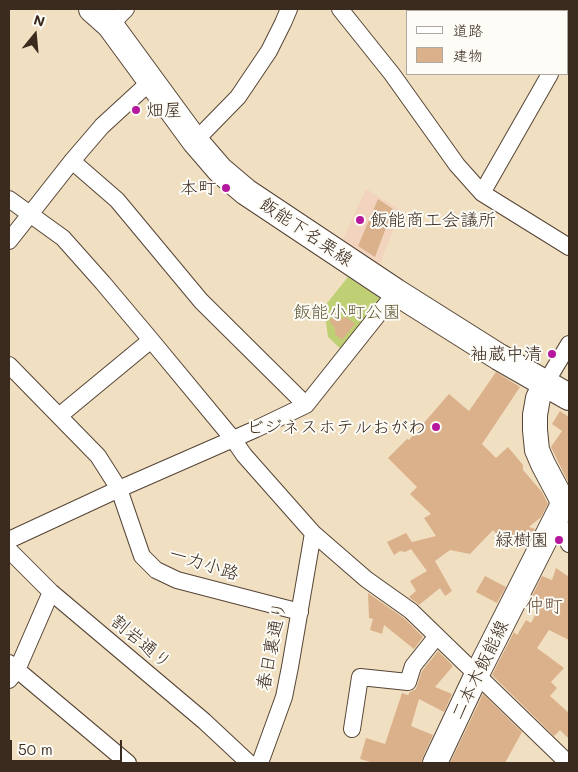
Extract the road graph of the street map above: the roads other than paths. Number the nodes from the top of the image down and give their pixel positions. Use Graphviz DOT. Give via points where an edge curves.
graph roads {
  1 [pos="289,9"];
  2 [pos="340,9"];
  3 [pos="109,14"];
  4 [pos="549,75"];
  5 [pos="151,82"];
  6 [pos="195,141"];
  7 [pos="72,161"];
  8 [pos="482,193"];
  9 [pos="9,199"];
  10 [pos="30,213"];
  11 [pos="9,241"];
  12 [pos="569,248"];
  13 [pos="396,292"];
  14 [pos="151,340"];
  15 [pos="569,344"];
  16 [pos="9,365"];
  17 [pos="545,384"];
  18 [pos="569,397"];
  19 [pos="306,405"];
  20 [pos="59,416"];
  21 [pos="233,439"];
  22 [pos="119,489"];
  23 [pos="563,513"];
  24 [pos="314,533"];
  25 [pos="9,540"];
  26 [pos="569,544"];
  27 [pos="9,550"];
  28 [pos="51,592"];
  29 [pos="300,612"];
  30 [pos="438,636"];
  31 [pos="12,671"];
  32 [pos="477,674"];
  33 [pos="352,729"];
  34 [pos="128,763"];
  35 [pos="249,763"];
  36 [pos="260,763"];
  37 [pos="436,763"];
  38 [pos="568,763"];
  1 -- 6 [label="street" via="269,51 238,97"];
  2 -- 8 [label="street"];
  3 -- 5 [label="main road, 飯能下名栗線"];
  4 -- 8 [label="street"];
  5 -- 6 [label="main road, 飯能下名栗線"];
  5 -- 7 [label="street" via="102,126"];
  6 -- 13 [label="main road, 飯能下名栗線" via="220,170 246,192"];
  7 -- 10 [label="street"];
  7 -- 19 [label="street" via="117,200 201,301"];
  8 -- 12 [label="street"];
  9 -- 10 [label="street"];
  10 -- 11 [label="street"];
  10 -- 14 [label="street" via="63,238"];
  13 -- 17 [label="main road, 飯能下名栗線"];
  13 -- 19 [label="street"];
  14 -- 20 [label="street"];
  14 -- 21 [label="street"];
  15 -- 17 [label="street"];
  16 -- 20 [label="street, 一力小路"];
  17 -- 18 [label="main road, 飯能下名栗線"];
  17 -- 23 [label="main road" via="535,415 537,450 560,496"];
  19 -- 21 [label="street"];
  20 -- 22 [label="street, 一力小路" via="98,456"];
  21 -- 22 [label="street"];
  21 -- 24 [label="street"];
  22 -- 25 [label="street"];
  22 -- 29 [label="street, 一力小路" via="142,556 156,570 177,580"];
  23 -- 26 [label="street"];
  23 -- 32 [label="main road, 二本木飯能線"];
  24 -- 29 [label="street, 春日裏通り"];
  24 -- 30 [label="street"];
  27 -- 28 [label="street, 割岩通り"];
  28 -- 31 [label="street"];
  28 -- 35 [label="street, 割岩通り"];
  29 -- 36 [label="street, 春日裏通り" via="284,697"];
  30 -- 32 [label="street"];
  30 -- 33 [label="street" via="413,666 408,682 360,677"];
  31 -- 34 [label="street"];
  32 -- 37 [label="main road, 二本木飯能線"];
  32 -- 38 [label="street"];
}
